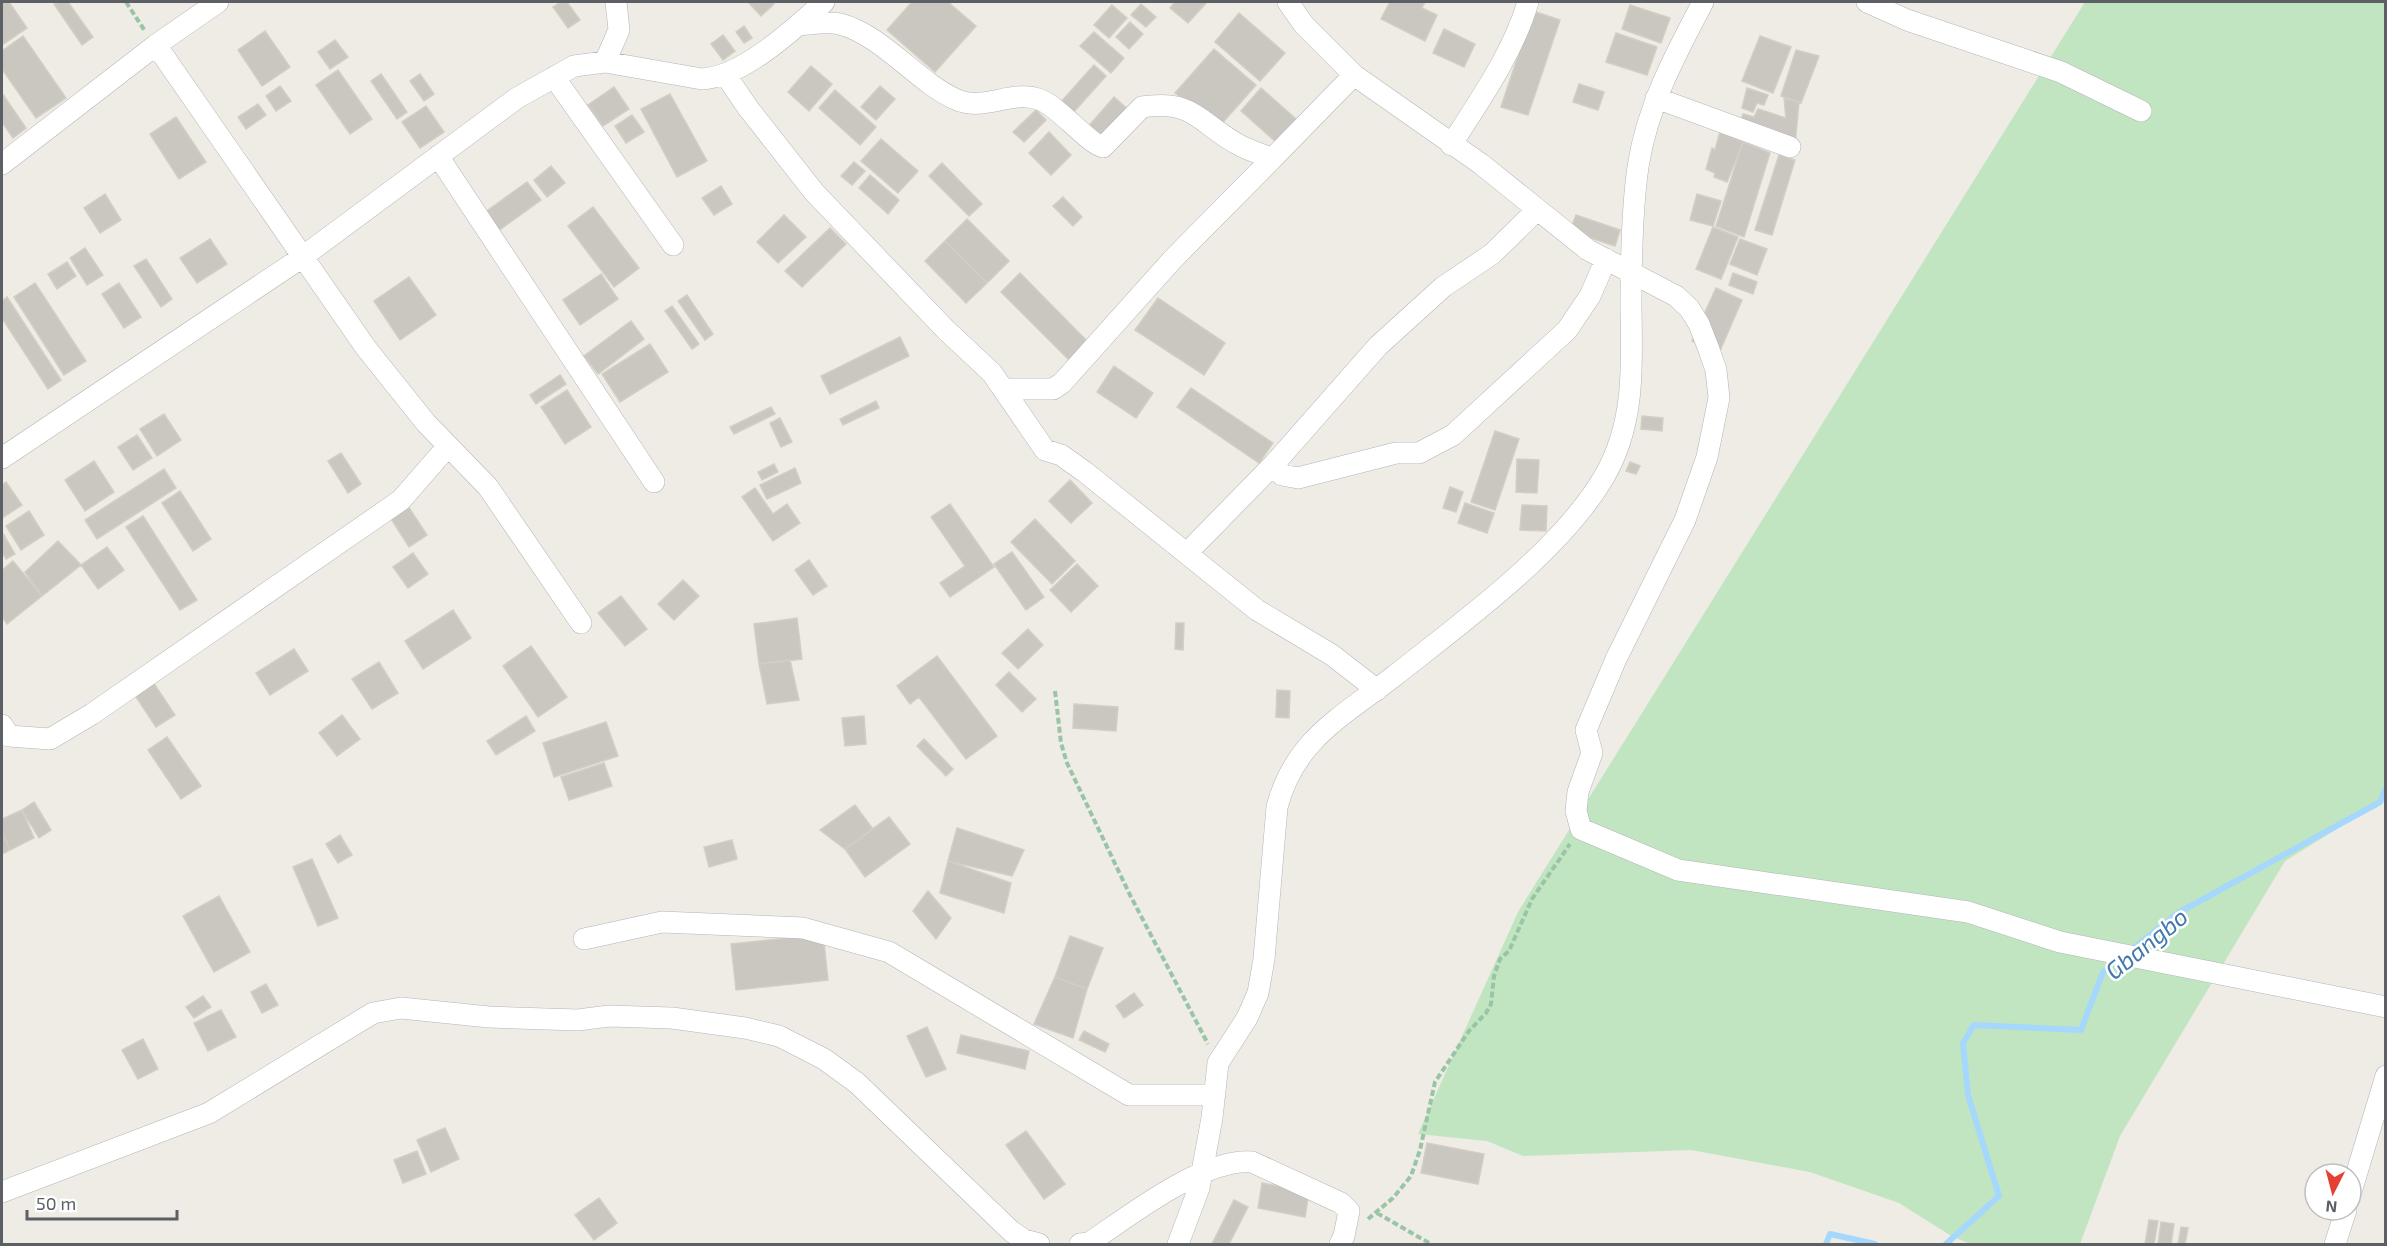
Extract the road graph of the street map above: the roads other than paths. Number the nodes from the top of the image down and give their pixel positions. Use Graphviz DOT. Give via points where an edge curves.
graph roads {
  1 [pos="218,2"];
  2 [pos="616,2"];
  3 [pos="824,2"];
  4 [pos="1288,2"];
  5 [pos="1528,2"];
  6 [pos="1704,2"];
  7 [pos="1867,2"];
  8 [pos="799,25"];
  9 [pos="156,45"];
  10 [pos="605,62"];
  11 [pos="725,74"];
  12 [pos="1353,75"];
  13 [pos="554,77"];
  14 [pos="1656,98"];
  15 [pos="2141,111"];
  16 [pos="1451,145"];
  17 [pos="1790,147"];
  18 [pos="438,156"];
  19 [pos="1272,159"];
  20 [pos="2,164"];
  21 [pos="1537,210"];
  22 [pos="673,245"];
  23 [pos="301,258"];
  24 [pos="1606,259"];
  25 [pos="1632,273"];
  26 [pos="1005,389"];
  27 [pos="448,447"];
  28 [pos="2,458"];
  29 [pos="1274,464"];
  30 [pos="654,482"];
  31 [pos="1187,553"];
  32 [pos="581,622"];
  33 [pos="1377,690"];
  34 [pos="2,725"];
  35 [pos="584,939"];
  36 [pos="2385,1007"];
  37 [pos="2385,1076"];
  38 [pos="1215,1095"];
  39 [pos="2360,1162"];
  40 [pos="1202,1172"];
  41 [pos="2,1192"];
  42 [pos="2342,1222"];
  43 [pos="1342,1240"];
  44 [pos="1039,1245"];
  45 [pos="1080,1245"];
  46 [pos="1178,1245"];
  47 [pos="2335,1245"];
  1 -- 9 [label="street"];
  2 -- 10 [label="street" via="619,30"];
  3 -- 8 [label="street"];
  4 -- 12 [label="street" via="1304,25"];
  5 -- 16 [label="street" via="1505,56"];
  6 -- 14 [label="street" via="1671,61"];
  7 -- 15 [label="street" via="1907,20 2061,72"];
  8 -- 11 [label="street" via="769,49"];
  8 -- 19 [label="street" via="837,23 851,28 922,78 970,104 1019,98 1042,100 1070,119 1099,147 1107,145 1142,107 1175,105 1241,146"];
  9 -- 20 [label="street"];
  9 -- 23 [label="street"];
  10 -- 11 [label="street" via="702,79"];
  10 -- 13 [label="street" via="574,66"];
  11 -- 26 [label="street" via="814,192"];
  12 -- 16 [label="street"];
  12 -- 19 [label="street"];
  13 -- 18 [label="street" via="517,98"];
  13 -- 22 [label="street"];
  14 -- 17 [label="street"];
  14 -- 25 [label="street" via="1638,169"];
  16 -- 21 [label="street"];
  18 -- 23 [label="street"];
  18 -- 30 [label="street"];
  19 -- 26 [label="street" via="1173,259 1062,383 1053,389"];
  21 -- 24 [label="street" via="1588,250"];
  21 -- 29 [label="street" via="1492,254 1443,287 1378,346"];
  23 -- 27 [label="street" via="408,402"];
  23 -- 28 [label="street"];
  24 -- 25 [label="street"];
  24 -- 29 [label="street" via="1590,296 1567,330 1453,435 1419,453 1396,453 1298,478 1282,475"];
  25 -- 33 [label="street" via="1632,384 1627,414 1604,476 1584,507 1530,562"];
  25 -- 36 [label="street" via="1665,289 1700,324 1712,358 1719,398 1707,457 1685,520 1616,659 1586,730 1592,753 1578,792 1576,811 1581,829 1678,870 1959,910 2060,942"];
  26 -- 31 [label="street" via="1045,450 1061,455 1085,472"];
  27 -- 32 [label="street" via="488,487"];
  27 -- 34 [label="street" via="401,500 92,714 50,738 9,736"];
  29 -- 31 [label="street"];
  31 -- 33 [label="street" via="1257,610 1332,655"];
  33 -- 38 [label="street" via="1322,730 1300,756 1282,789 1271,850 1258,993 1218,1063"];
  35 -- 38 [label="street" via="662,922 803,928 888,952 1129,1095"];
  37 -- 39 [label="street"];
  38 -- 40 [label="street"];
  40 -- 43 [label="street" via="1236,1161 1252,1162 1317,1191 1349,1210"];
  40 -- 45 [label="street"];
  40 -- 46 [label="street"];
  41 -- 44 [label="street" via="209,1113 373,1013 401,1008 489,1017 672,1018 779,1036 824,1059 857,1083 1011,1231"];
  42 -- 47 [label="street"];
}
